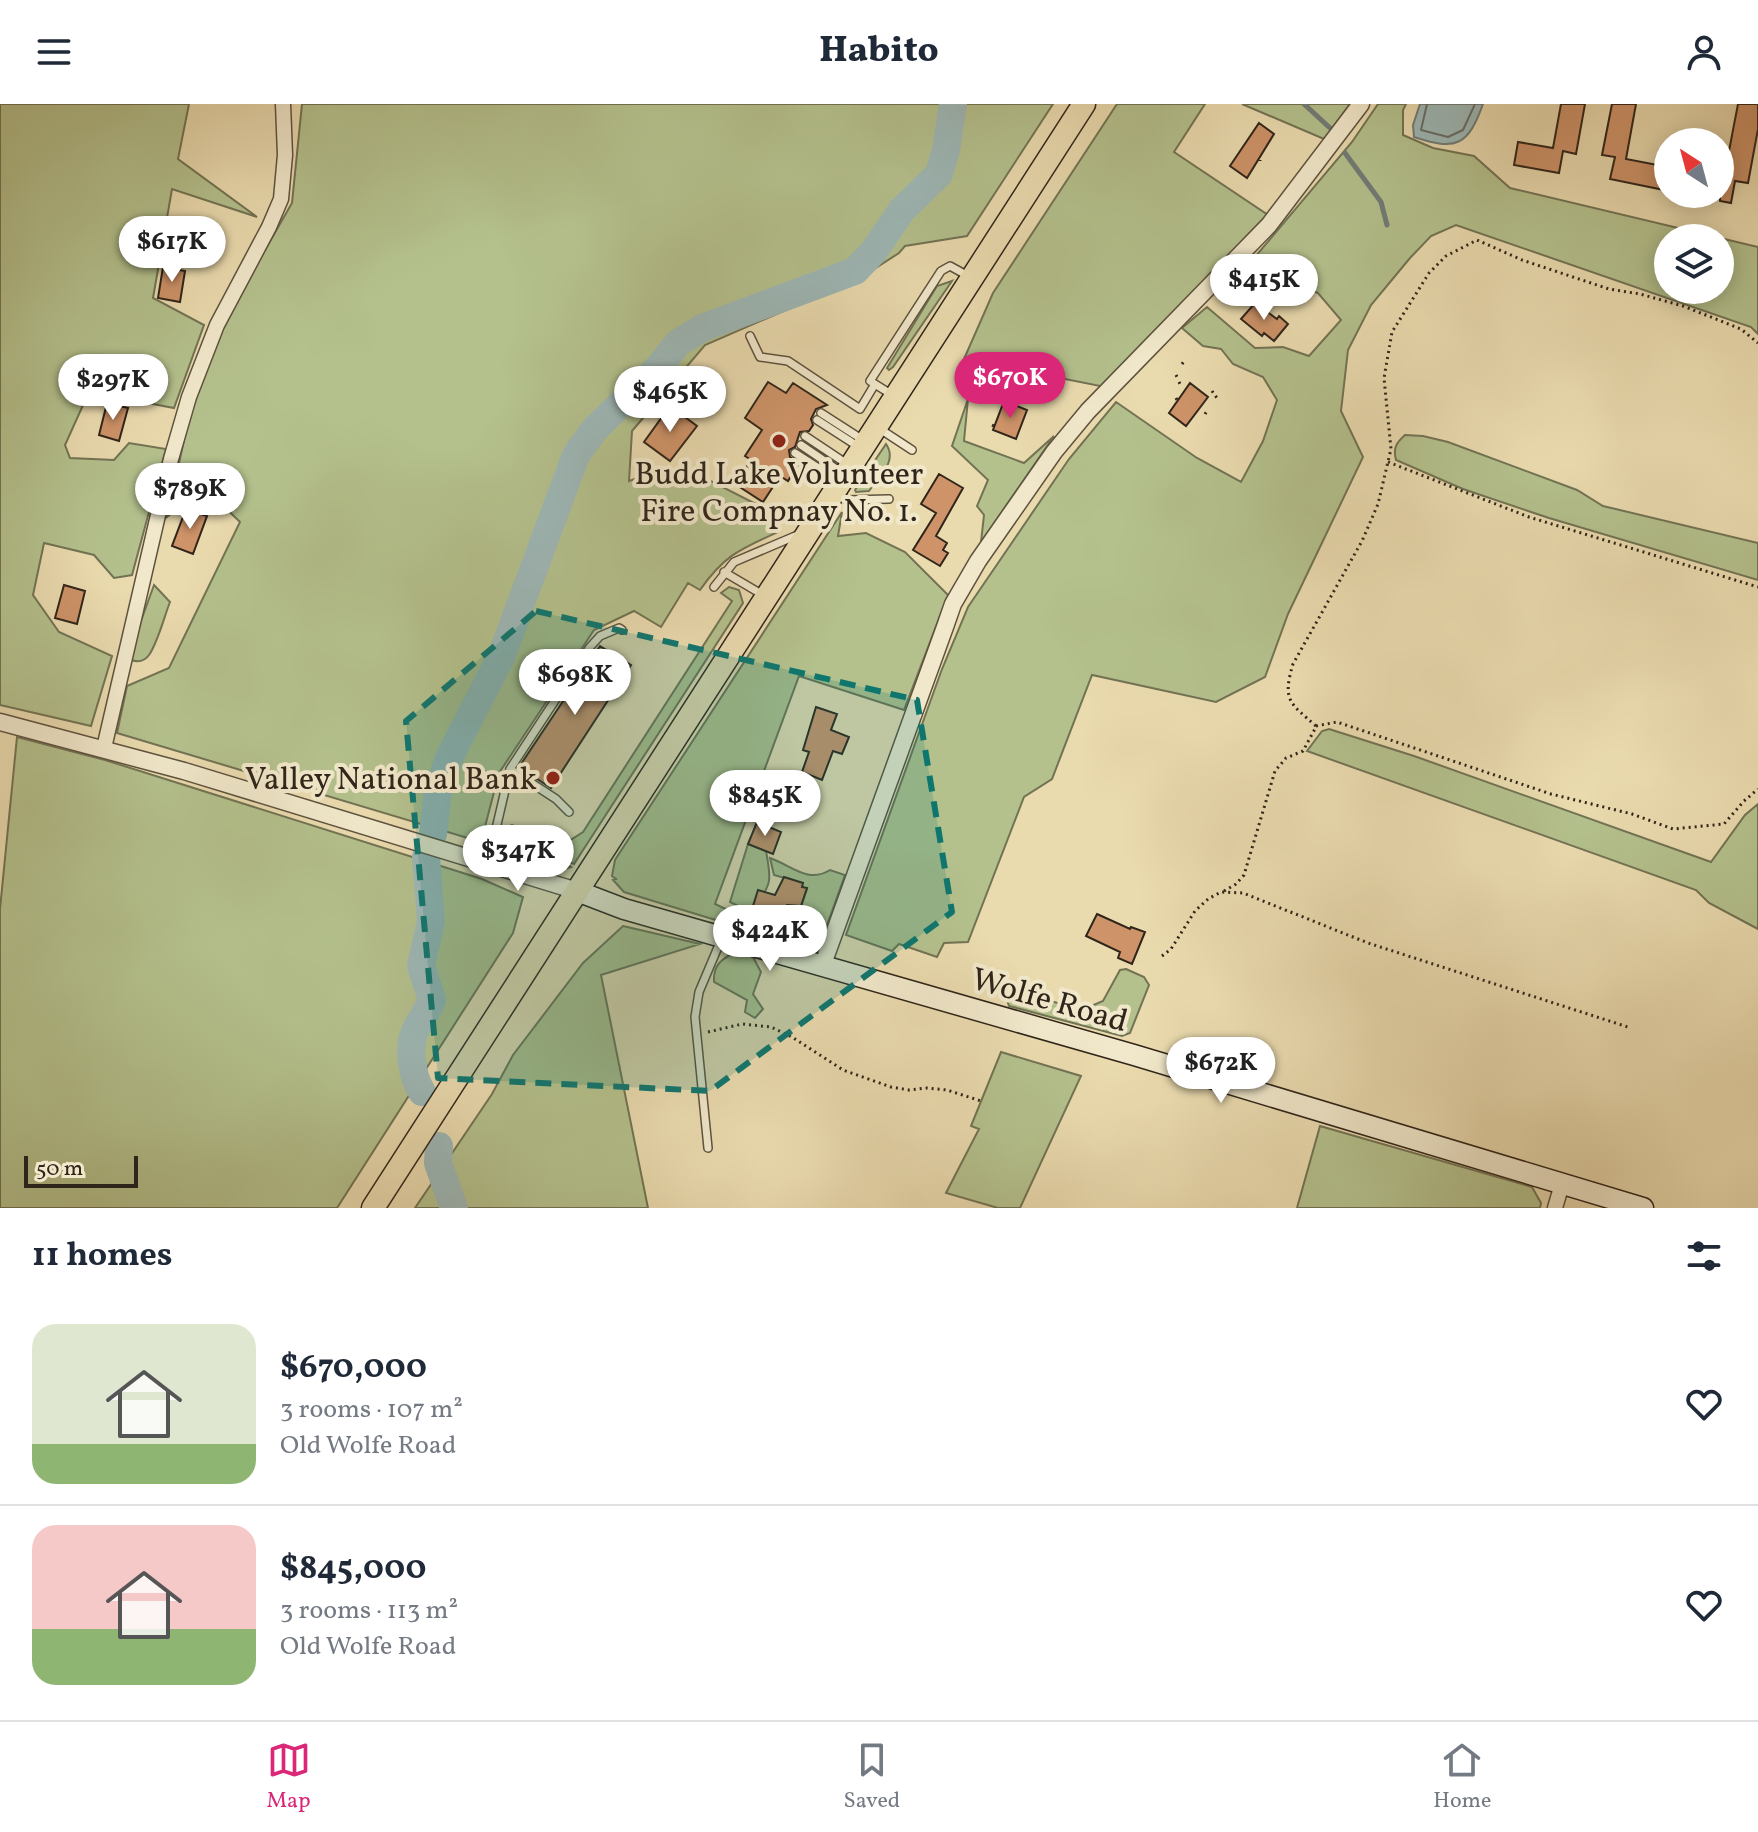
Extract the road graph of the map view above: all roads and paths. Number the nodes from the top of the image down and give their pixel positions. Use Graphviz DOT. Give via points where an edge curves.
graph roads {
  1 [pos="283,104"];
  2 [pos="1084,104"];
  3 [pos="1361,104"];
  4 [pos="972,278"];
  5 [pos="750,336"];
  6 [pos="1758,343"];
  7 [pos="875,384"];
  8 [pos="1212,391"];
  9 [pos="895,397"];
  10 [pos="1217,398"];
  11 [pos="819,417"];
  12 [pos="805,436"];
  13 [pos="801,445"];
  14 [pos="912,450"];
  15 [pos="795,453"];
  16 [pos="853,462"];
  17 [pos="1388,462"];
  18 [pos="889,499"];
  19 [pos="809,531"];
  20 [pos="724,572"];
  21 [pos="714,587"];
  22 [pos="1758,587"];
  23 [pos="766,597"];
  24 [pos="622,630"];
  25 [pos="0,722"];
  26 [pos="1316,726"];
  27 [pos="104,748"];
  28 [pos="510,769"];
  29 [pos="1758,789"];
  30 [pos="569,812"];
  31 [pos="488,863"];
  32 [pos="577,891"];
  33 [pos="1221,892"];
  34 [pos="722,938"];
  35 [pos="1162,956"];
  36 [pos="823,964"];
  37 [pos="1631,1028"];
  38 [pos="697,1034"];
  39 [pos="981,1101"];
  40 [pos="708,1148"];
  41 [pos="1562,1184"];
  42 [pos="373,1208"];
  43 [pos="1555,1208"];
  44 [pos="1643,1208"];
  1 -- 27 [label="street" via="281,199 217,325 189,397"];
  2 -- 4 [label="main road"];
  3 -- 36 [label="street" via="1269,225 1088,411 985,550 953,604"];
  4 -- 7 [label="lane" via="950,266 941,271 870,381"];
  4 -- 9 [label="main road"];
  5 -- 7 [label="lane" via="760,357 788,361 860,409"];
  6 -- 17 [label="path" via="1741,329 1683,306 1609,289 1477,240 1446,256 1429,273 1392,332 1384,378"];
  7 -- 9 [label="lane"];
  8 -- 10 [label="path"];
  9 -- 16 [label="main road"];
  11 -- 16 [label="lane"];
  12 -- 16 [label="lane"];
  13 -- 16 [label="lane"];
  14 -- 16 [label="lane"];
  15 -- 16 [label="lane"];
  16 -- 18 [label="lane" via="847,500"];
  16 -- 19 [label="main road"];
  17 -- 22 [label="path" via="1529,517"];
  17 -- 26 [label="path" via="1362,541 1293,664 1287,685 1291,704"];
  19 -- 20 [label="lane" via="734,562"];
  19 -- 23 [label="main road"];
  20 -- 21 [label="lane"];
  20 -- 23 [label="lane"];
  23 -- 32 [label="main road"];
  24 -- 28 [label="lane" via="600,636 590,647"];
  25 -- 27 [label="street"];
  26 -- 29 [label="path" via="1337,722 1673,829 1724,824"];
  26 -- 33 [label="path" via="1303,751 1286,758 1275,771 1244,875"];
  27 -- 31 [label="street"];
  28 -- 30 [label="lane"];
  28 -- 31 [label="lane"];
  31 -- 32 [label="street"];
  32 -- 34 [label="main road, Wolfe Road"];
  32 -- 42 [label="main road"];
  33 -- 35 [label="path" via="1195,911"];
  33 -- 37 [label="path" via="1243,893 1368,943"];
  34 -- 36 [label="main road, Wolfe Road"];
  34 -- 38 [label="lane" via="699,992"];
  36 -- 41 [label="main road, Wolfe Road"];
  38 -- 39 [label="path" via="742,1024 771,1027 843,1070 891,1087 947,1090"];
  38 -- 40 [label="lane"];
  41 -- 43 [label="street"];
  41 -- 44 [label="main road, Wolfe Road"];
}
